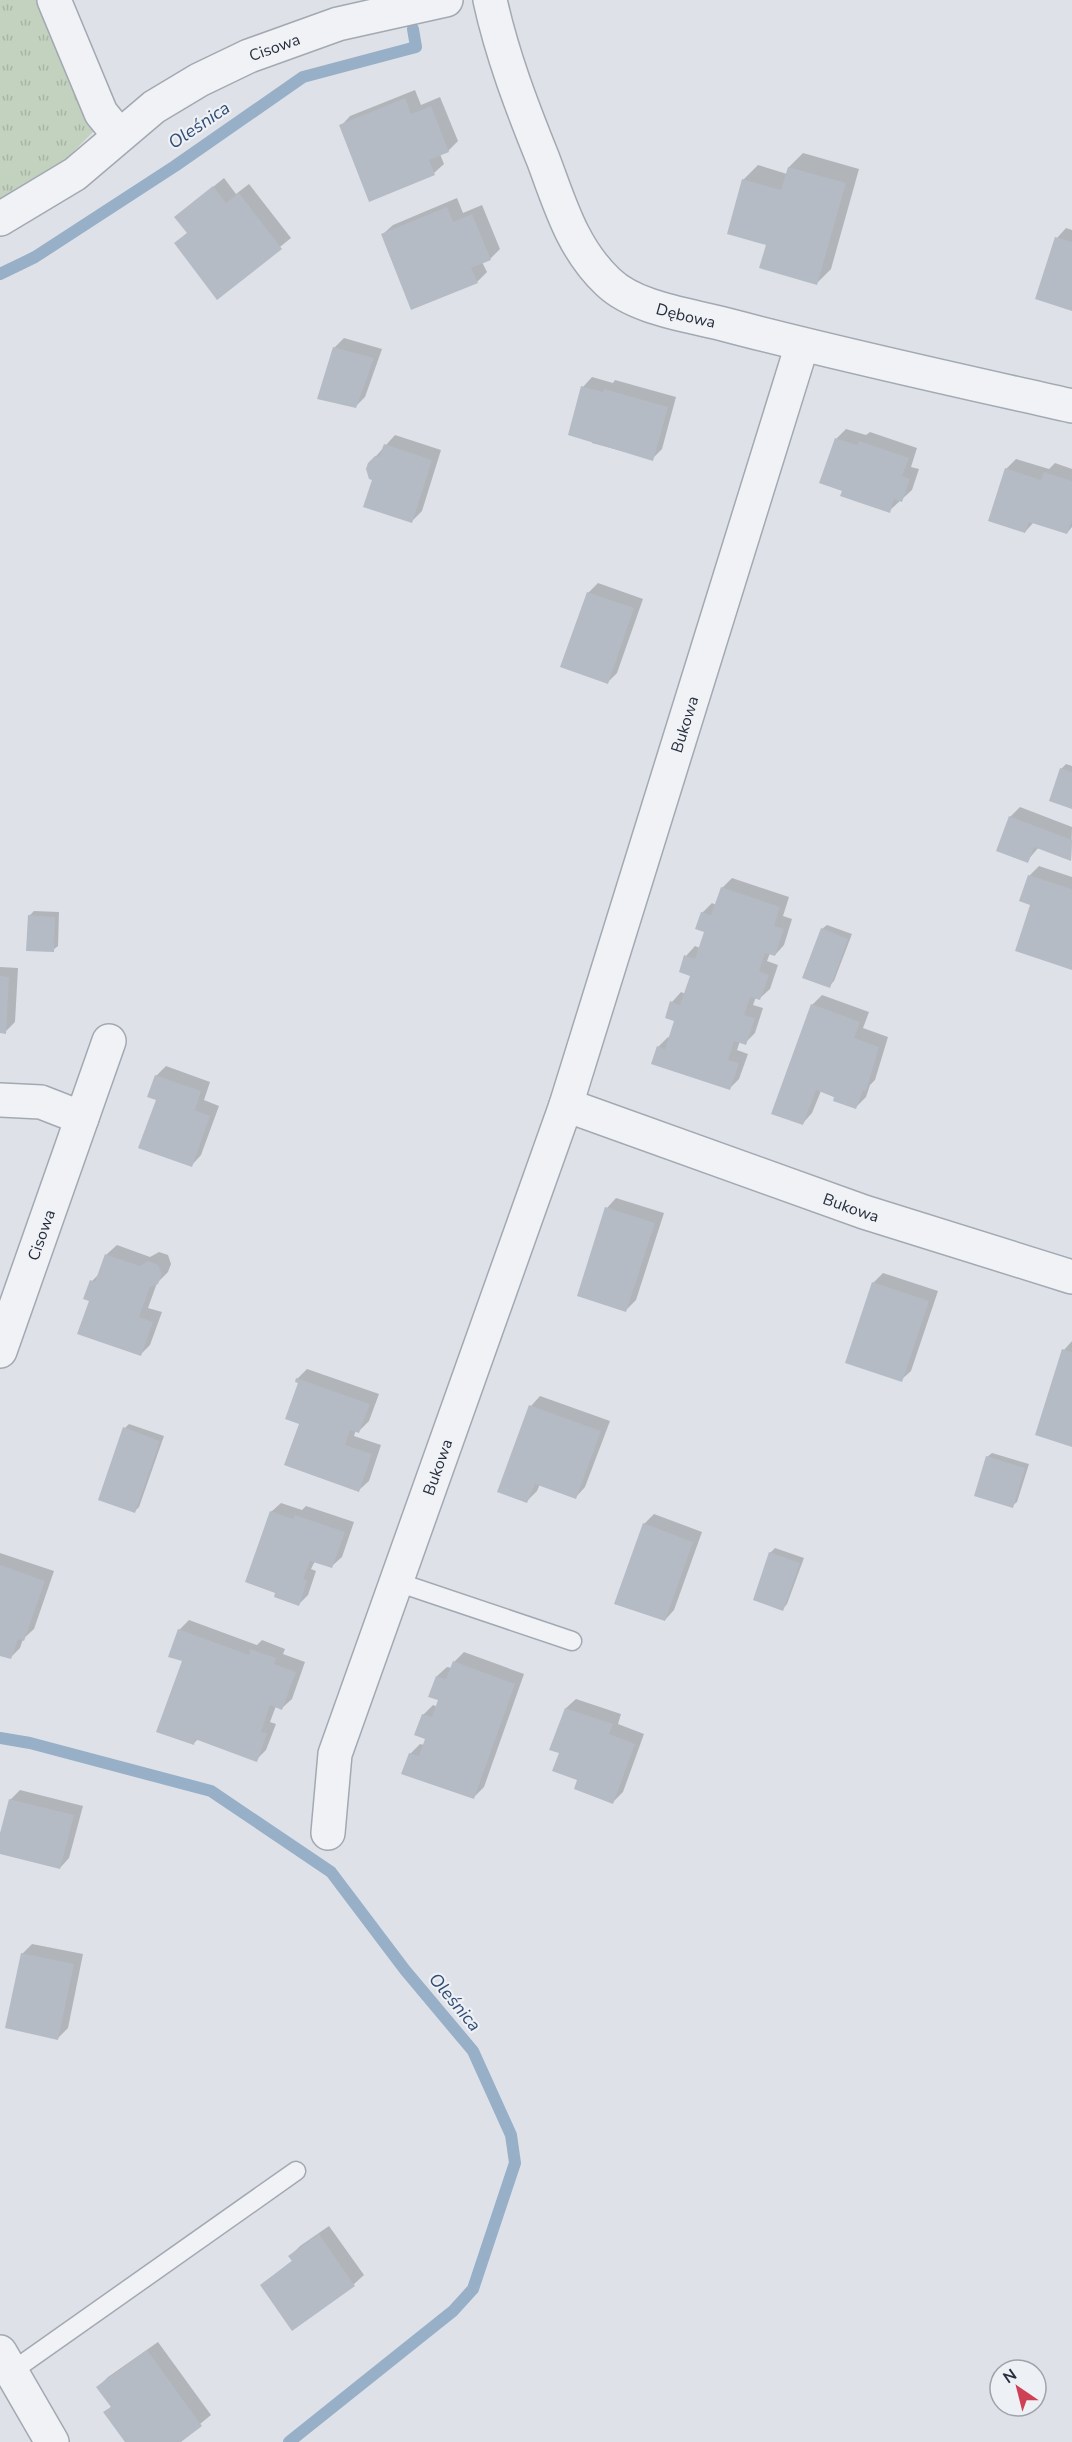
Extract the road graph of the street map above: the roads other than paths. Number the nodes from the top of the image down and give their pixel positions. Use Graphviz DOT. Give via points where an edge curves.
graph roads {
  1 [pos="54,0"];
  2 [pos="446,0"];
  3 [pos="490,0"];
  4 [pos="119,135"];
  5 [pos="0,219"];
  6 [pos="802,345"];
  7 [pos="1072,406"];
  8 [pos="109,1041"];
  9 [pos="0,1100"];
  10 [pos="566,1105"];
  11 [pos="82,1118"];
  12 [pos="1072,1277"];
  13 [pos="0,1351"];
  14 [pos="397,1582"];
  15 [pos="572,1641"];
  16 [pos="328,1833"];
  17 [pos="296,2171"];
  18 [pos="6,2362"];
  19 [pos="52,2442"];
  1 -- 4 [label="street" via="101,113"];
  2 -- 4 [label="street, Cisowa" via="338,24 249,56 154,106"];
  3 -- 6 [label="street, Dębowa" via="515,89 575,241 608,282 644,304"];
  4 -- 5 [label="street, Cisowa" via="75,174"];
  6 -- 7 [label="street, Dębowa"];
  6 -- 10 [label="street, Bukowa"];
  8 -- 11 [label="street, Cisowa"];
  9 -- 11 [label="street" via="41,1102"];
  10 -- 12 [label="street, Bukowa" via="864,1212"];
  10 -- 14 [label="street, Bukowa"];
  11 -- 13 [label="street, Cisowa"];
  14 -- 15 [label="lane"];
  14 -- 16 [label="street, Bukowa" via="335,1754"];
  17 -- 18 [label="lane"];
  18 -- 19 [label="street"];
}
